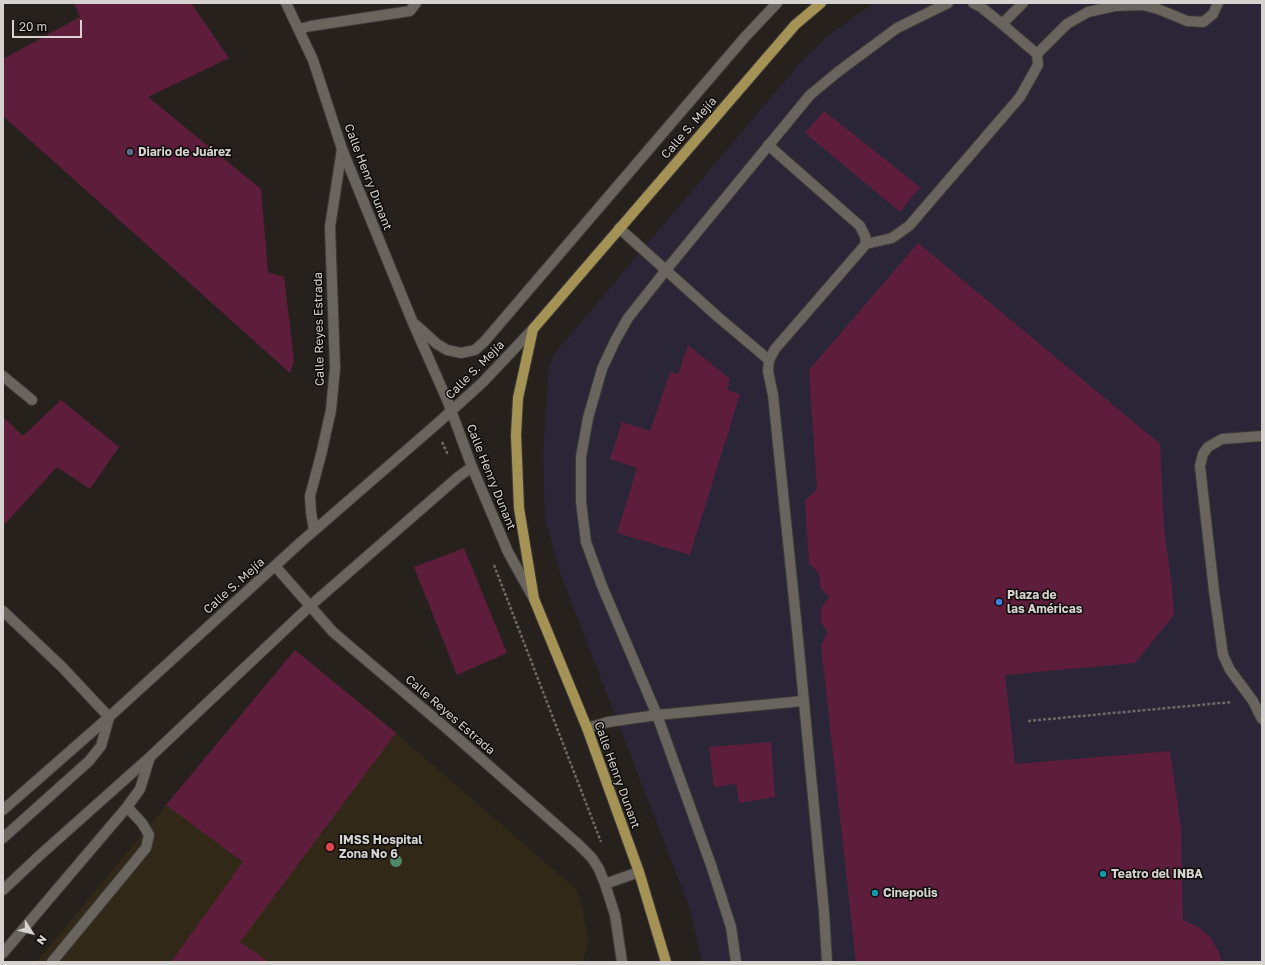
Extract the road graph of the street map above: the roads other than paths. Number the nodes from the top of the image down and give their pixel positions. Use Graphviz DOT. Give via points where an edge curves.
graph roads {
  1 [pos="286,3"];
  2 [pos="416,3"];
  3 [pos="777,3"];
  4 [pos="820,3"];
  5 [pos="948,3"];
  6 [pos="973,3"];
  7 [pos="1023,3"];
  8 [pos="1218,3"];
  9 [pos="1115,4"];
  10 [pos="1002,24"];
  11 [pos="299,29"];
  12 [pos="1037,54"];
  13 [pos="768,145"];
  14 [pos="342,149"];
  15 [pos="619,228"];
  16 [pos="866,244"];
  17 [pos="666,270"];
  18 [pos="413,323"];
  19 [pos="533,329"];
  20 [pos="769,360"];
  21 [pos="3,376"];
  22 [pos="32,400"];
  23 [pos="451,412"];
  24 [pos="1262,436"];
  25 [pos="472,467"];
  26 [pos="314,530"];
  27 [pos="275,566"];
  28 [pos="534,599"];
  29 [pos="310,606"];
  30 [pos="3,611"];
  31 [pos="803,701"];
  32 [pos="657,715"];
  33 [pos="109,717"];
  34 [pos="1262,719"];
  35 [pos="587,728"];
  36 [pos="150,757"];
  37 [pos="127,807"];
  38 [pos="3,810"];
  39 [pos="3,838"];
  40 [pos="639,872"];
  41 [pos="605,884"];
  42 [pos="3,890"];
  43 [pos="3,953"];
  44 [pos="52,962"];
  45 [pos="622,962"];
  46 [pos="666,962"];
  47 [pos="736,962"];
  48 [pos="828,962"];
  1 -- 11 [label="street, Calle Henry Dunant"];
  2 -- 11 [label="street" via="410,11"];
  3 -- 18 [label="street" via="475,350 461,353 447,350"];
  4 -- 15 [label="main road, Calle S. Mejía" via="795,25"];
  5 -- 13 [label="street" via="897,28 839,71 810,95"];
  6 -- 10 [label="street"];
  7 -- 10 [label="street"];
  8 -- 9 [label="street" via="1213,14 1203,22 1187,21 1142,5"];
  9 -- 12 [label="street" via="1088,12 1066,24"];
  10 -- 12 [label="street"];
  11 -- 14 [label="street, Calle Henry Dunant" via="313,60"];
  12 -- 16 [label="street" via="1038,65 1020,97 909,226 892,238"];
  13 -- 16 [label="street" via="860,226"];
  13 -- 17 [label="street"];
  14 -- 18 [label="street, Calle Henry Dunant"];
  14 -- 26 [label="street, Calle Reyes Estrada" via="330,227 335,368 331,410 310,496"];
  15 -- 17 [label="street"];
  15 -- 19 [label="main road, Calle S. Mejía"];
  16 -- 20 [label="street" via="774,349"];
  17 -- 20 [label="street"];
  17 -- 32 [label="street" via="628,318 602,369 588,418 581,457 580,502 586,542"];
  18 -- 23 [label="street, Calle Henry Dunant"];
  19 -- 23 [label="street, Calle S. Mejía"];
  19 -- 28 [label="main road" via="518,398 516,435 519,508"];
  20 -- 31 [label="street" via="768,371 773,395"];
  21 -- 22 [label="street"];
  23 -- 25 [label="street, Calle Henry Dunant"];
  23 -- 26 [label="street, Calle S. Mejía"];
  24 -- 34 [label="street" via="1222,439 1208,446 1200,466 1223,655 1230,670 1253,700"];
  25 -- 28 [label="street, Calle Henry Dunant" via="508,552"];
  25 -- 29 [label="street"];
  26 -- 27 [label="street, Calle S. Mejía"];
  27 -- 29 [label="street, Calle Reyes Estrada"];
  27 -- 33 [label="street, Calle S. Mejía"];
  28 -- 35 [label="main road, Calle Henry Dunant"];
  29 -- 36 [label="street"];
  29 -- 41 [label="street, Calle Reyes Estrada" via="333,632 578,844 592,858"];
  30 -- 33 [label="street" via="62,667"];
  31 -- 32 [label="street"];
  31 -- 48 [label="street"];
  32 -- 35 [label="street" via="608,722"];
  32 -- 47 [label="street" via="716,878 731,927"];
  33 -- 38 [label="street, Calle S. Mejía"];
  33 -- 39 [label="street" via="101,746 89,761"];
  35 -- 40 [label="main road, Calle Henry Dunant"];
  36 -- 37 [label="street" via="140,789"];
  36 -- 42 [label="street"];
  37 -- 43 [label="street"];
  37 -- 44 [label="street" via="149,835 146,848"];
  40 -- 41 [label="street"];
  40 -- 46 [label="main road, Calle Henry Dunant"];
  41 -- 45 [label="street, Calle Reyes Estrada" via="615,915"];
}
